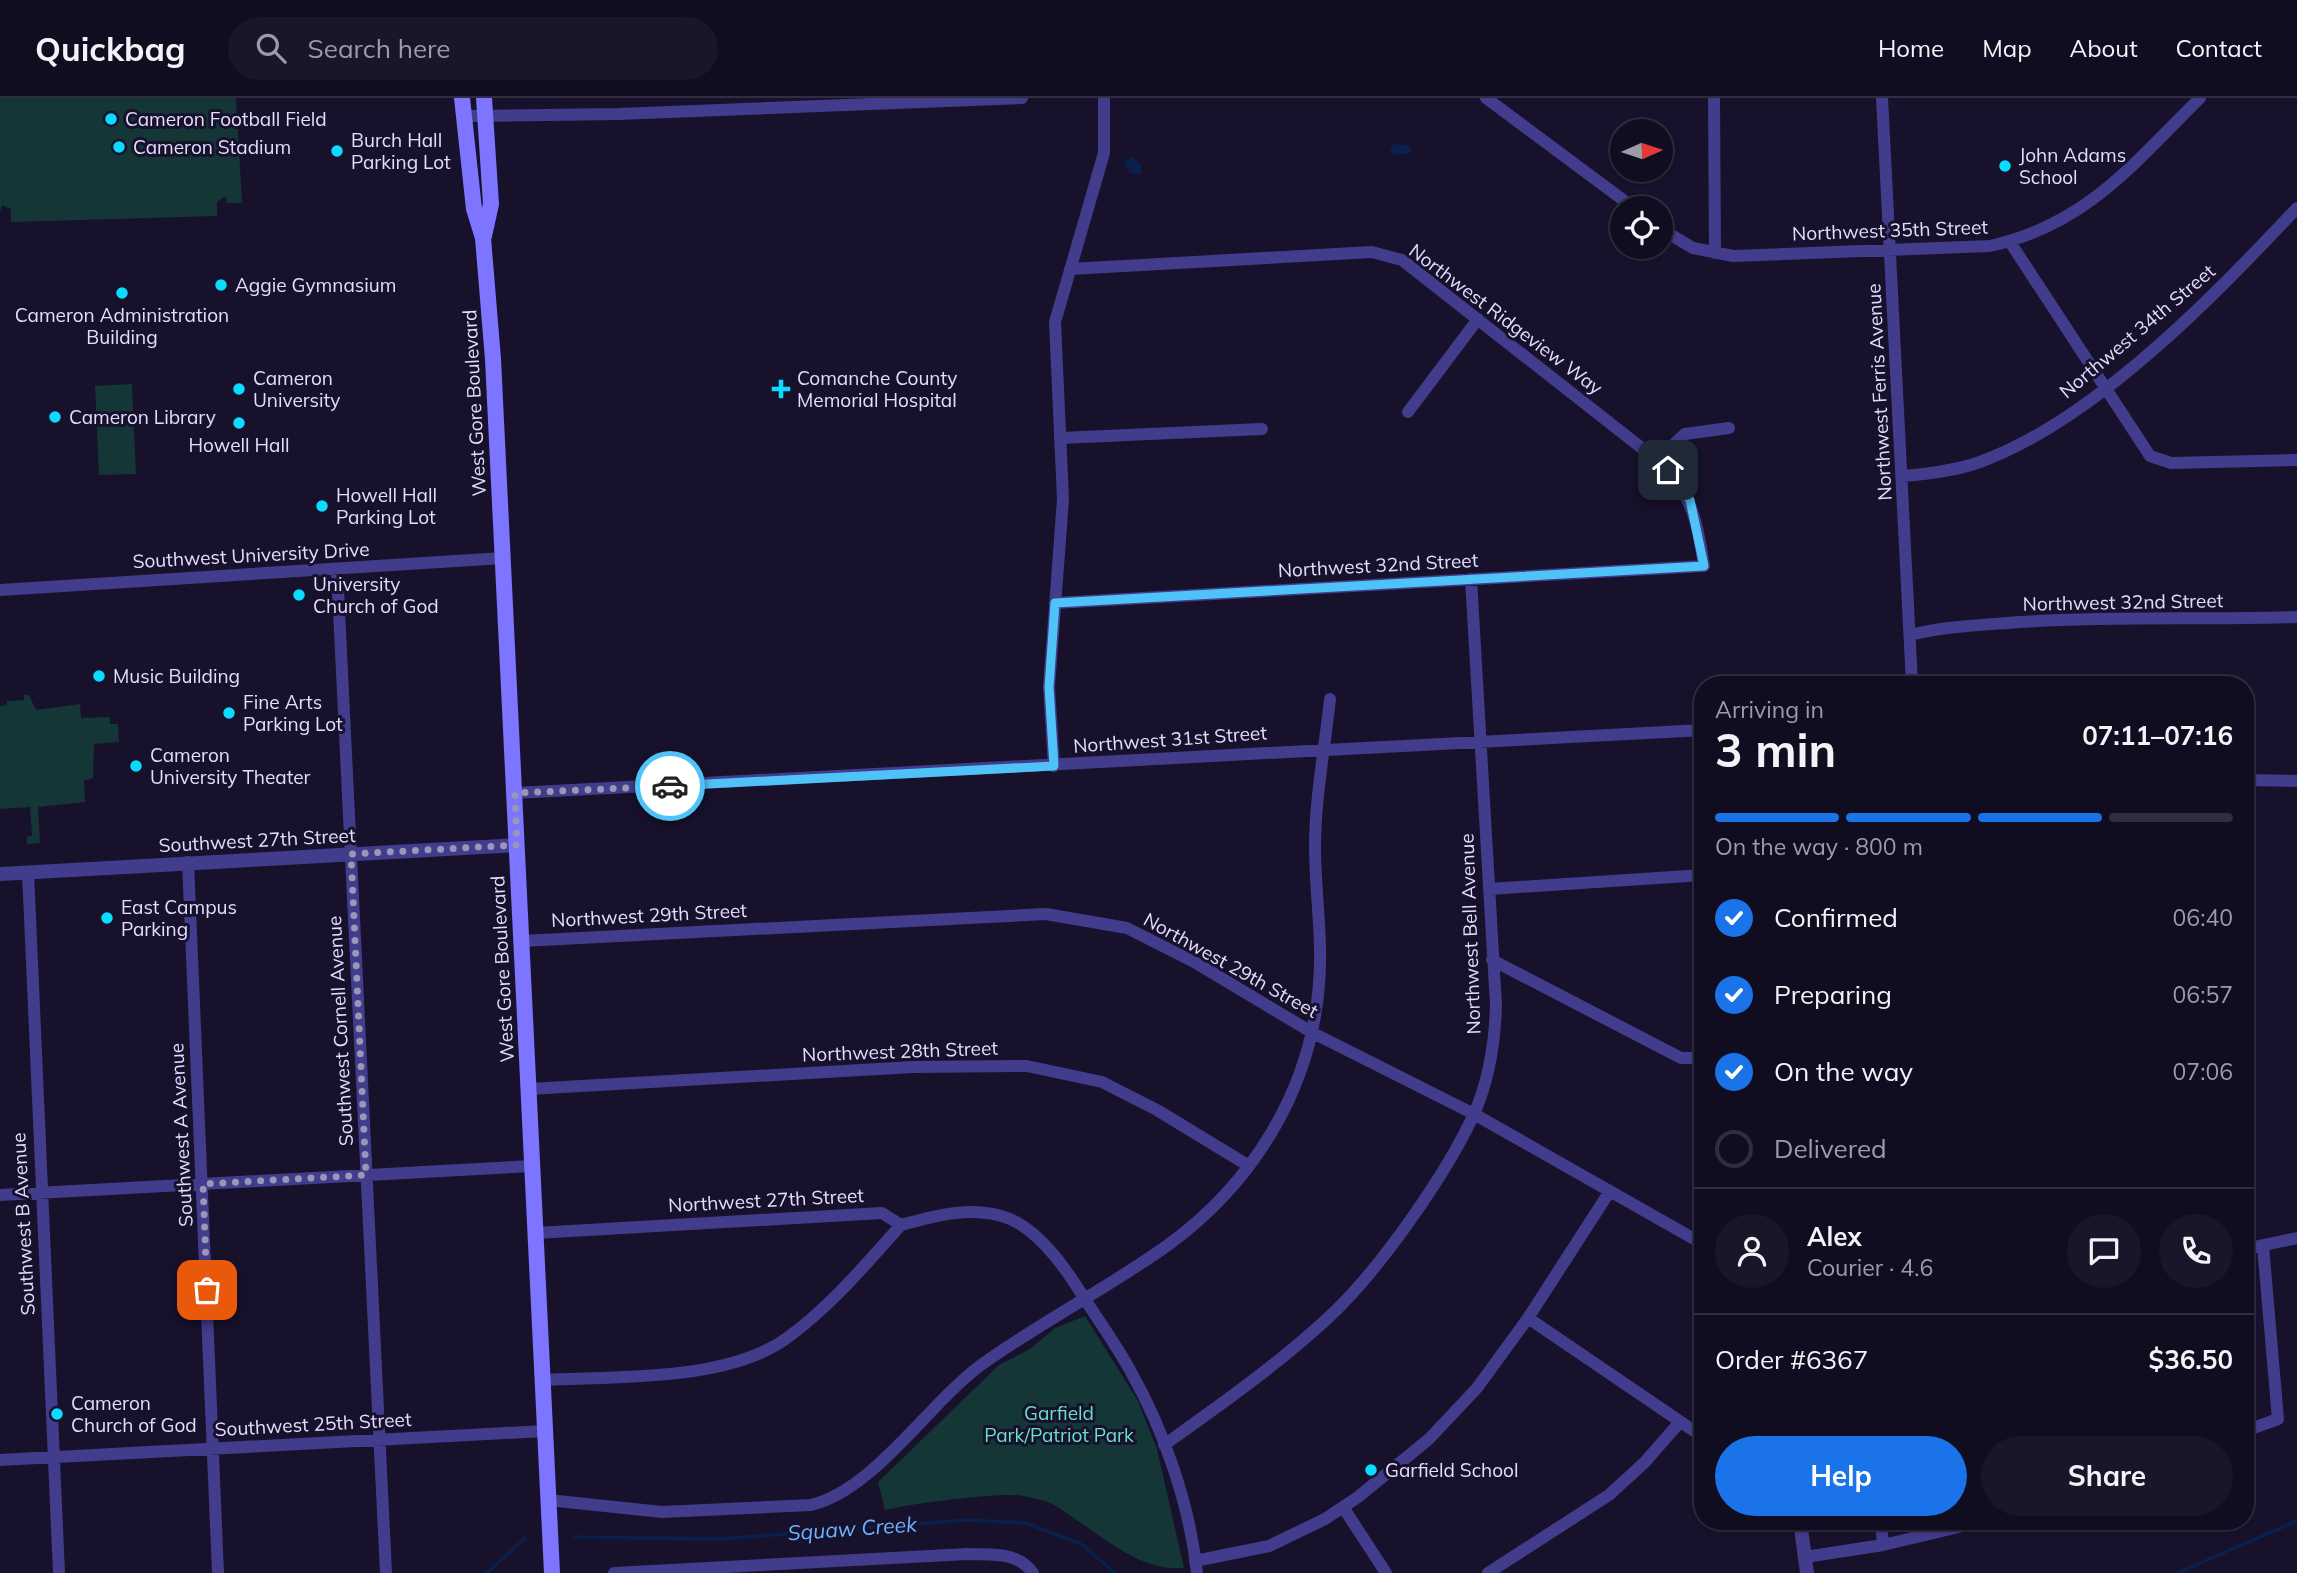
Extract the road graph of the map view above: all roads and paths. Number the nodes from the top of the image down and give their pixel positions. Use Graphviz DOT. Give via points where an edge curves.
graph roads {
  1 [pos="462,98"];
  2 [pos="484,98"];
  3 [pos="1022,98"];
  4 [pos="1104,98"];
  5 [pos="1486,98"];
  6 [pos="1714,98"];
  7 [pos="1882,98"];
  8 [pos="2200,98"];
  9 [pos="464,116"];
  10 [pos="485,116"];
  11 [pos="1618,196"];
  12 [pos="2297,208"];
  13 [pos="1673,236"];
  14 [pos="483,238"];
  15 [pos="2010,242"];
  16 [pos="1891,248"];
  17 [pos="1715,253"];
  18 [pos="1070,269"];
  19 [pos="1478,319"];
  20 [pos="2105,387"];
  21 [pos="1408,412"];
  22 [pos="1729,428"];
  23 [pos="1262,429"];
  24 [pos="1060,438"];
  25 [pos="1657,460"];
  26 [pos="2297,460"];
  27 [pos="1902,476"];
  28 [pos="503,558"];
  29 [pos="1704,566"];
  30 [pos="337,570"];
  31 [pos="1471,579"];
  32 [pos="0,590"];
  33 [pos="1055,603"];
  34 [pos="2297,617"];
  35 [pos="1910,635"];
  36 [pos="1912,676"];
  37 [pos="1330,699"];
  38 [pos="1694,730"];
  39 [pos="1481,744"];
  40 [pos="1325,748"];
  41 [pos="1054,766"];
  42 [pos="2254,780"];
  43 [pos="2297,781"];
  44 [pos="515,793"];
  45 [pos="517,845"];
  46 [pos="351,854"];
  47 [pos="188,862"];
  48 [pos="28,872"];
  49 [pos="0,874"];
  50 [pos="1694,876"];
  51 [pos="1489,889"];
  52 [pos="522,941"];
  53 [pos="1492,960"];
  54 [pos="1313,1033"];
  55 [pos="1694,1058"];
  56 [pos="529,1089"];
  57 [pos="1474,1114"];
  58 [pos="532,1166"];
  59 [pos="1249,1166"];
  60 [pos="366,1175"];
  61 [pos="203,1184"];
  62 [pos="1610,1191"];
  63 [pos="40,1192"];
  64 [pos="0,1195"];
  65 [pos="901,1225"];
  66 [pos="536,1233"];
  67 [pos="2297,1238"];
  68 [pos="1694,1239"];
  69 [pos="2263,1246"];
  70 [pos="2254,1248"];
  71 [pos="1084,1297"];
  72 [pos="1528,1318"];
  73 [pos="542,1380"];
  74 [pos="1679,1423"];
  75 [pos="2254,1428"];
  76 [pos="545,1431"];
  77 [pos="1694,1432"];
  78 [pos="380,1440"];
  79 [pos="1164,1445"];
  80 [pos="213,1449"];
  81 [pos="54,1457"];
  82 [pos="0,1460"];
  83 [pos="548,1500"];
  84 [pos="1343,1507"];
  85 [pos="1801,1530"];
  86 [pos="1882,1530"];
  87 [pos="1946,1530"];
  88 [pos="1884,1545"];
  89 [pos="1805,1557"];
  90 [pos="1196,1567"];
  91 [pos="59,1573"];
  92 [pos="218,1573"];
  93 [pos="386,1573"];
  94 [pos="552,1573"];
  95 [pos="614,1573"];
  96 [pos="1033,1573"];
  97 [pos="1386,1573"];
  98 [pos="1488,1573"];
  99 [pos="1807,1573"];
  1 -- 9 [label="main road, West Gore Boulevard"];
  2 -- 10 [label="main road, West Gore Boulevard"];
  3 -- 10 [label="street"];
  4 -- 18 [label="street" via="1104,153"];
  5 -- 11 [label="street"];
  6 -- 17 [label="street"];
  7 -- 16 [label="street, Northwest Ferris Avenue"];
  8 -- 15 [label="street, Northwest 35th Street" via="2095,201 2040,232"];
  9 -- 10 [label="street"];
  9 -- 14 [label="main road, West Gore Boulevard" via="474,209"];
  10 -- 14 [label="main road, West Gore Boulevard" via="491,204"];
  12 -- 20 [label="street, Northwest 34th Street" via="2212,297"];
  13 -- 17 [label="street, Northwest 35th Street" via="1693,248"];
  14 -- 28 [label="main road, West Gore Boulevard"];
  15 -- 16 [label="street, Northwest 35th Street"];
  15 -- 20 [label="street"];
  16 -- 17 [label="street, Northwest 35th Street"];
  16 -- 27 [label="street, Northwest Ferris Avenue"];
  18 -- 19 [label="street, Northwest Ridgeview Way" via="1372,252 1402,260"];
  18 -- 24 [label="street" via="1055,322"];
  19 -- 21 [label="street"];
  19 -- 25 [label="street, Northwest Ridgeview Way"];
  20 -- 26 [label="street" via="2150,456 2171,463"];
  20 -- 27 [label="street, Northwest 34th Street" via="2063,419 1979,463"];
  22 -- 25 [label="street" via="1685,433"];
  23 -- 24 [label="street"];
  24 -- 33 [label="street" via="1063,499"];
  25 -- 29 [label="street, Northwest Ridgeview Way" via="1690,500"];
  27 -- 35 [label="street, Northwest Ferris Avenue"];
  28 -- 30 [label="street, Southwest University Drive"];
  28 -- 44 [label="main road, West Gore Boulevard"];
  29 -- 31 [label="street, Northwest 32nd Street"];
  30 -- 32 [label="street, Southwest University Drive"];
  30 -- 46 [label="street, Southwest Cornell Avenue"];
  31 -- 33 [label="street, Northwest 32nd Street"];
  31 -- 39 [label="street, Northwest Bell Avenue"];
  33 -- 41 [label="street" via="1049,687"];
  34 -- 35 [label="street, Northwest 32nd Street" via="2091,618 1943,627"];
  35 -- 36 [label="street, Northwest Ferris Avenue"];
  37 -- 40 [label="street"];
  38 -- 39 [label="street, Northwest 31st Street"];
  39 -- 40 [label="street, Northwest 31st Street"];
  39 -- 51 [label="street, Northwest Bell Avenue"];
  40 -- 41 [label="street, Northwest 31st Street"];
  40 -- 54 [label="street" via="1315,844 1320,982"];
  41 -- 44 [label="street, Northwest 31st Street"];
  42 -- 43 [label="street"];
  44 -- 45 [label="main road, West Gore Boulevard"];
  45 -- 46 [label="street, Southwest 27th Street"];
  45 -- 52 [label="main road, West Gore Boulevard"];
  46 -- 47 [label="street, Southwest 27th Street"];
  46 -- 60 [label="street, Southwest Cornell Avenue"];
  47 -- 48 [label="street, Southwest 27th Street"];
  47 -- 61 [label="street, Southwest A Avenue"];
  48 -- 49 [label="street, Southwest 27th Street"];
  48 -- 63 [label="street, Southwest B Avenue"];
  50 -- 51 [label="street"];
  51 -- 53 [label="street, Northwest Bell Avenue"];
  52 -- 54 [label="street, Northwest 29th Street" via="1068,916 1126,928 1196,963"];
  52 -- 56 [label="main road, West Gore Boulevard"];
  53 -- 55 [label="street" via="1681,1058"];
  53 -- 57 [label="street, Northwest Bell Avenue" via="1495,1038"];
  54 -- 57 [label="street, Northwest 29th Street"];
  54 -- 59 [label="street" via="1282,1118"];
  56 -- 58 [label="main road, West Gore Boulevard"];
  56 -- 59 [label="street, Northwest 28th Street" via="913,1067 1027,1066 1102,1082"];
  57 -- 62 [label="street, Northwest 29th Street"];
  57 -- 79 [label="street, Northwest Bell Avenue" via="1381,1259 1330,1316 1257,1378"];
  58 -- 60 [label="street"];
  58 -- 66 [label="main road, West Gore Boulevard"];
  59 -- 71 [label="street" via="1218,1202 1168,1245"];
  60 -- 61 [label="street"];
  60 -- 78 [label="street, Southwest Cornell Avenue"];
  61 -- 63 [label="street"];
  61 -- 80 [label="street, Southwest A Avenue"];
  62 -- 68 [label="street, Northwest 29th Street"];
  62 -- 72 [label="street"];
  63 -- 64 [label="street"];
  63 -- 81 [label="street, Southwest B Avenue"];
  65 -- 66 [label="street, Northwest 27th Street" via="883,1213"];
  65 -- 71 [label="street" via="945,1213 983,1212 1012,1220 1051,1251"];
  65 -- 73 [label="street" via="841,1291 786,1339 743,1359 692,1370"];
  66 -- 73 [label="main road, West Gore Boulevard"];
  67 -- 69 [label="street"];
  69 -- 70 [label="street"];
  69 -- 75 [label="street" via="2278,1419"];
  71 -- 79 [label="street" via="1132,1373"];
  71 -- 83 [label="street" via="979,1367 832,1500 811,1505 662,1512"];
  72 -- 74 [label="street"];
  72 -- 84 [label="street" via="1477,1388 1429,1439"];
  73 -- 76 [label="main road, West Gore Boulevard"];
  74 -- 77 [label="street"];
  74 -- 98 [label="street" via="1609,1495"];
  76 -- 78 [label="street, Southwest 25th Street"];
  76 -- 83 [label="main road, West Gore Boulevard"];
  78 -- 80 [label="street, Southwest 25th Street"];
  78 -- 93 [label="street, Southwest Cornell Avenue"];
  79 -- 90 [label="street"];
  80 -- 81 [label="street, Southwest 25th Street"];
  80 -- 92 [label="street, Southwest A Avenue"];
  81 -- 82 [label="street, Southwest 25th Street"];
  81 -- 91 [label="street, Southwest B Avenue"];
  83 -- 94 [label="main road, West Gore Boulevard"];
  84 -- 90 [label="street" via="1269,1546"];
  84 -- 97 [label="street"];
  85 -- 89 [label="street"];
  86 -- 88 [label="street"];
  87 -- 88 [label="street"];
  88 -- 89 [label="street"];
  89 -- 99 [label="street"];
  95 -- 96 [label="street" via="967,1554 1009,1556 1025,1562"];
}
